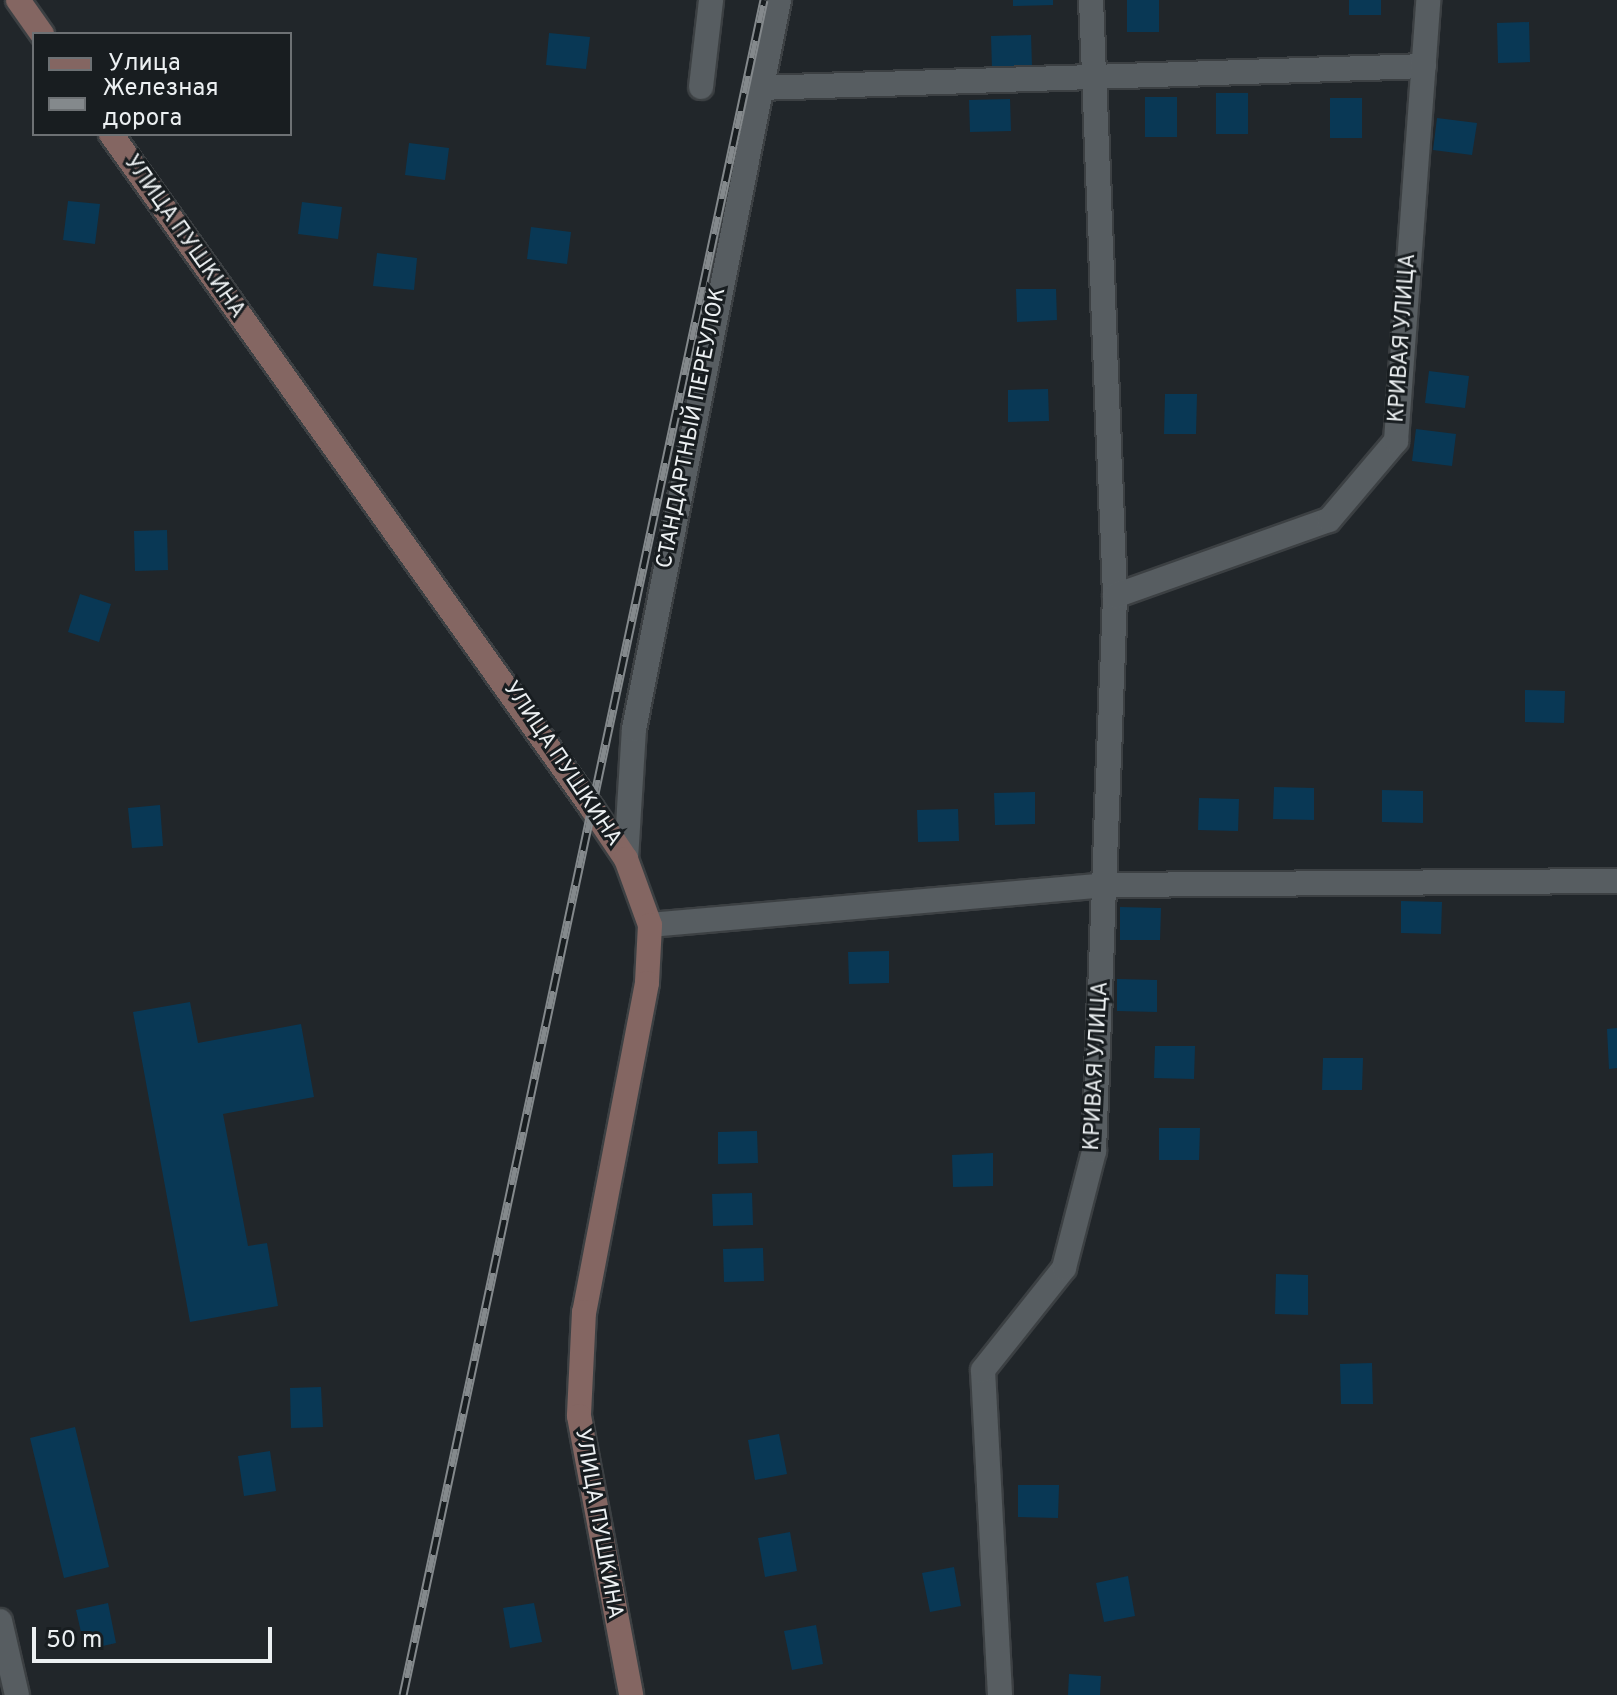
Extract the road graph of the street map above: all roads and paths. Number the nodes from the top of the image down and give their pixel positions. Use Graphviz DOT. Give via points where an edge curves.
graph roads {
  1 [pos="18,0"];
  2 [pos="711,0"];
  3 [pos="779,0"];
  4 [pos="1091,0"];
  5 [pos="1428,0"];
  6 [pos="41,32"];
  7 [pos="1424,66"];
  8 [pos="1090,82"];
  9 [pos="701,87"];
  10 [pos="759,88"];
  11 [pos="112,136"];
  12 [pos="1115,596"];
  13 [pos="626,859"];
  14 [pos="1617,881"];
  15 [pos="1105,885"];
  16 [pos="650,925"];
  17 [pos="0,1621"];
  18 [pos="17,1695"];
  19 [pos="631,1695"];
  20 [pos="1000,1695"];
  1 -- 6 [label="main road"];
  2 -- 9 [label="street"];
  3 -- 10 [label="street, СТАНДАРТНЫЙ ПЕРЕУЛОК"];
  4 -- 8 [label="street, КРИВАЯ УЛИЦА"];
  5 -- 7 [label="street, КРИВАЯ УЛИЦА"];
  7 -- 8 [label="street"];
  7 -- 12 [label="street, КРИВАЯ УЛИЦА" via="1396,441 1329,520"];
  8 -- 10 [label="street"];
  8 -- 12 [label="street, КРИВАЯ УЛИЦА"];
  10 -- 13 [label="street, СТАНДАРТНЫЙ ПЕРЕУЛОК" via="634,729"];
  11 -- 13 [label="main road, УЛИЦА ПУШКИНА" via="468,626"];
  12 -- 15 [label="street, КРИВАЯ УЛИЦА"];
  13 -- 16 [label="main road, УЛИЦА ПУШКИНА"];
  14 -- 15 [label="street"];
  15 -- 16 [label="street"];
  15 -- 20 [label="street, КРИВАЯ УЛИЦА" via="1094,1151 1064,1268 983,1370"];
  16 -- 19 [label="main road, УЛИЦА ПУШКИНА" via="647,983 584,1312 579,1416"];
  17 -- 18 [label="street"];
}
